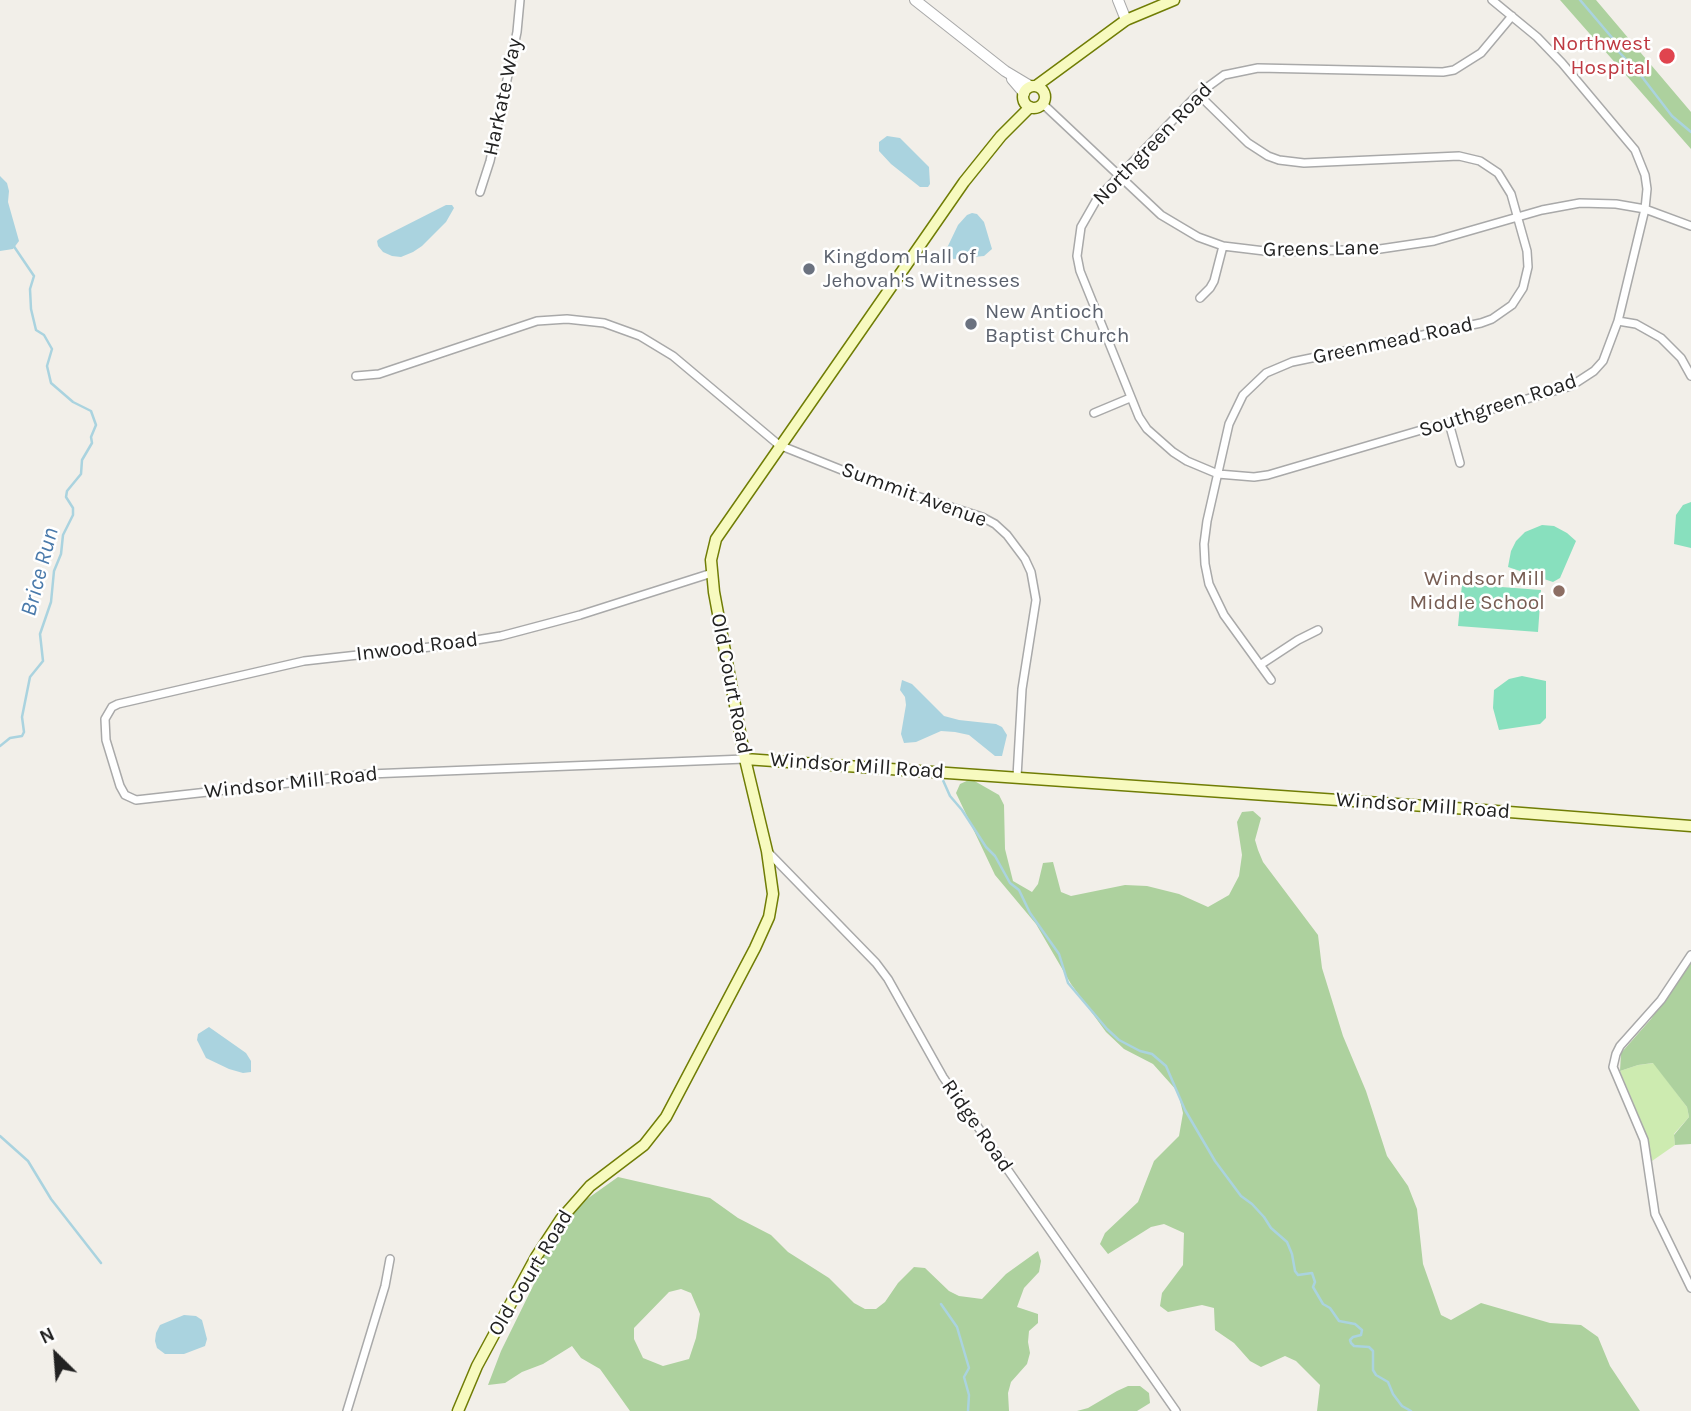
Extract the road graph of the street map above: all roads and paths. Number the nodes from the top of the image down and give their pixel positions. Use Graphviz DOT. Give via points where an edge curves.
graph roads {
  1 [pos="520,0"];
  2 [pos="915,0"];
  3 [pos="1118,0"];
  4 [pos="1174,0"];
  5 [pos="1492,0"];
  6 [pos="1512,16"];
  7 [pos="1126,20"];
  8 [pos="1031,94"];
  9 [pos="1198,94"];
  10 [pos="1043,104"];
  11 [pos="1120,176"];
  12 [pos="480,192"];
  13 [pos="1645,209"];
  14 [pos="1519,217"];
  15 [pos="1691,226"];
  16 [pos="1223,246"];
  17 [pos="1200,298"];
  18 [pos="1618,321"];
  19 [pos="356,376"];
  20 [pos="1691,376"];
  21 [pos="1130,398"];
  22 [pos="1094,413"];
  23 [pos="1449,423"];
  24 [pos="779,445"];
  25 [pos="1460,463"];
  26 [pos="1218,474"];
  27 [pos="712,573"];
  28 [pos="1318,631"];
  29 [pos="1260,665"];
  30 [pos="1271,680"];
  31 [pos="118,704"];
  32 [pos="745,759"];
  33 [pos="1017,777"];
  34 [pos="1691,826"];
  35 [pos="767,851"];
  36 [pos="1691,955"];
  37 [pos="390,1259"];
  38 [pos="1691,1288"];
  39 [pos="347,1411"];
  40 [pos="458,1411"];
  41 [pos="1176,1411"];
  1 -- 12 [label="street, Harkate Way" via="517,32"];
  2 -- 8 [label="street"];
  3 -- 7 [label="street"];
  4 -- 7 [label="main road, Old Court Road"];
  5 -- 6 [label="street, Southgreen Road"];
  6 -- 9 [label="street, Northgreen Road" via="1481,53 1454,70 1245,69 1224,75"];
  6 -- 13 [label="street, Southgreen Road" via="1555,56 1635,150 1645,174"];
  7 -- 8 [label="main road, Old Court Road"];
  8 -- 10 [label="main road" via="1037,107"];
  8 -- 24 [label="main road, Old Court Road"];
  9 -- 11 [label="street, Northgreen Road"];
  9 -- 14 [label="street, Greenmead Road" via="1248,143 1279,160 1304,163 1459,156 1480,161 1504,182"];
  10 -- 11 [label="street, Greens Lane"];
  11 -- 16 [label="street, Greens Lane" via="1161,215"];
  11 -- 21 [label="street, Northgreen Road" via="1087,213 1077,256"];
  13 -- 14 [label="street, Greens Lane" via="1580,203"];
  13 -- 15 [label="street, Greens Lane"];
  13 -- 18 [label="street, Southgreen Road"];
  14 -- 16 [label="street, Greens Lane" via="1434,241 1380,249 1273,252"];
  14 -- 26 [label="street, Greenmead Road" via="1527,251 1527,278 1519,296 1503,313 1481,323 1292,362 1266,373 1235,409"];
  16 -- 17 [label="street" via="1214,281"];
  18 -- 20 [label="street" via="1636,324 1661,338"];
  18 -- 23 [label="street, Southgreen Road" via="1603,360 1583,380"];
  19 -- 24 [label="street, Summit Avenue" via="379,374 537,321 604,323 666,351"];
  21 -- 22 [label="street"];
  21 -- 26 [label="street, Northgreen Road" via="1161,443"];
  23 -- 25 [label="street"];
  23 -- 26 [label="street, Southgreen Road" via="1268,475"];
  24 -- 27 [label="main road, Old Court Road" via="716,539"];
  24 -- 33 [label="street, Summit Avenue" via="867,480 982,517 1017,546 1031,572 1036,600 1021,699"];
  26 -- 29 [label="street, Greenmead Road" via="1204,544 1209,584 1224,615"];
  27 -- 31 [label="street, Inwood Road" via="501,636 304,661"];
  27 -- 32 [label="main road, Old Court Road"];
  28 -- 29 [label="street"];
  29 -- 30 [label="street, Greenmead Road"];
  31 -- 32 [label="street, Windsor Mill Road" via="105,719 106,740 120,786 136,800 369,774"];
  32 -- 33 [label="main road, Windsor Mill Road"];
  32 -- 35 [label="main road, Old Court Road"];
  33 -- 34 [label="main road, Windsor Mill Road"];
  35 -- 40 [label="main road, Old Court Road" via="773,894 765,929 677,1099 655,1133 590,1186 561,1219 477,1366"];
  35 -- 41 [label="street, Ridge Road" via="882,971 943,1077"];
  36 -- 38 [label="street" via="1613,1061 1644,1140 1655,1214"];
  37 -- 39 [label="street"];
}
